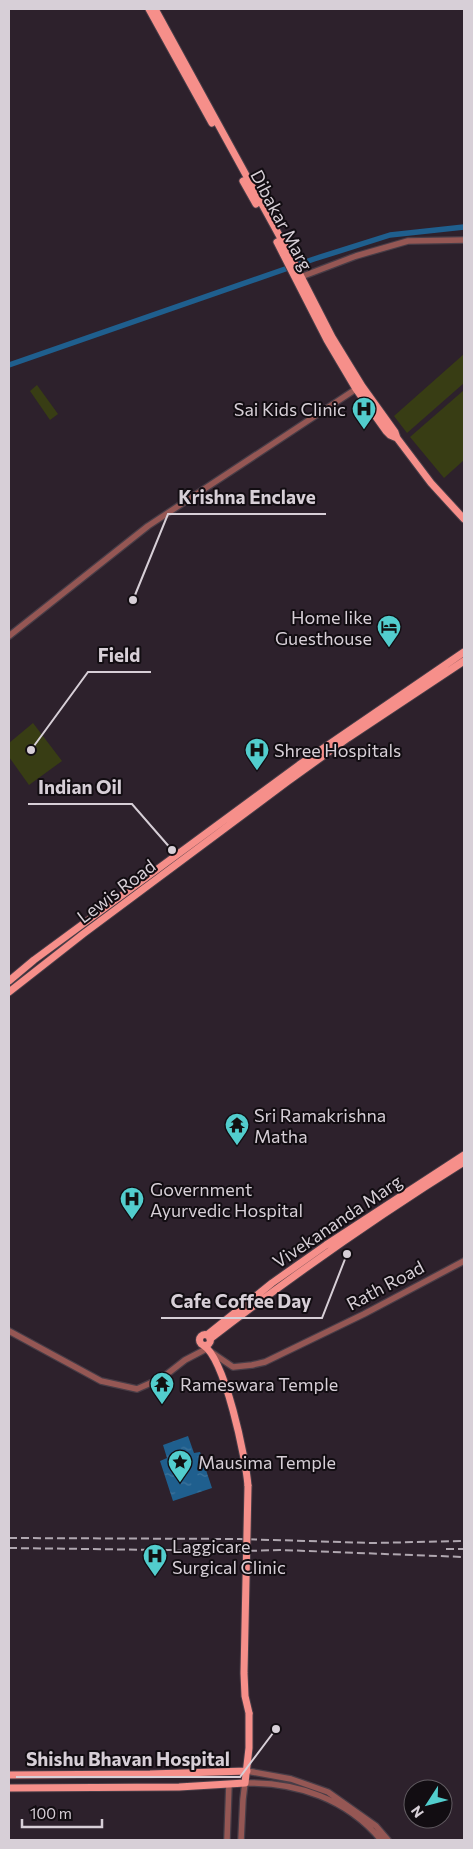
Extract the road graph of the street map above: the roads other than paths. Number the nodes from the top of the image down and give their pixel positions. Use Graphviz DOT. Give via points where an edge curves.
graph roads {
  1 [pos="149,9"];
  2 [pos="155,9"];
  3 [pos="209,110"];
  4 [pos="464,240"];
  5 [pos="298,275"];
  6 [pos="356,389"];
  7 [pos="397,438"];
  8 [pos="464,519"];
  9 [pos="9,636"];
  10 [pos="464,652"];
  11 [pos="464,661"];
  12 [pos="9,981"];
  13 [pos="9,992"];
  14 [pos="464,1155"];
  15 [pos="464,1162"];
  16 [pos="454,1166"];
  17 [pos="464,1261"];
  18 [pos="9,1331"];
  19 [pos="208,1349"];
  20 [pos="247,1771"];
  21 [pos="229,1772"];
  22 [pos="9,1775"];
  23 [pos="245,1783"];
  24 [pos="229,1784"];
  25 [pos="9,1788"];
  26 [pos="228,1840"];
  27 [pos="241,1840"];
  28 [pos="381,1840"];
  29 [pos="388,1840"];
  1 -- 3 [label="main road, Dibakar Marg"];
  2 -- 3 [label="main road, Dibakar Marg"];
  3 -- 5 [label="main road, Dibakar Marg"];
  4 -- 5 [label="street" via="408,241"];
  5 -- 6 [label="main road, Dibakar Marg" via="327,340"];
  5 -- 7 [label="main road, Dibakar Marg" via="332,337"];
  6 -- 7 [label="main road, Dibakar Marg" via="386,431"];
  6 -- 9 [label="street" via="148,526"];
  7 -- 8 [label="main road, Dibakar Marg"];
  10 -- 12 [label="main road, Lewis Road" via="298,765"];
  11 -- 13 [label="main road, Lewis Road" via="295,776"];
  14 -- 16 [label="main road, Vivekananda Marg"];
  15 -- 16 [label="main road, Vivekananda Marg"];
  16 -- 19 [label="main road, Vivekananda Marg" via="364,1219 272,1283 208,1337"];
  17 -- 19 [label="street, Rath Road" via="265,1362 233,1367"];
  18 -- 19 [label="street" via="101,1381 137,1389 162,1378 185,1360"];
  19 -- 20 [label="main road, bridge" via="224,1382 243,1449 248,1486 244,1672 249,1713"];
  20 -- 21 [label="main road"];
  20 -- 23 [label="main road"];
  20 -- 29 [label="street" via="291,1779 328,1792 376,1826"];
  21 -- 22 [label="main road"];
  21 -- 24 [label="main road"];
  23 -- 24 [label="main road"];
  23 -- 27 [label="street"];
  23 -- 28 [label="street" via="274,1784 325,1796 361,1820"];
  24 -- 25 [label="main road"];
  24 -- 26 [label="street"];
}
